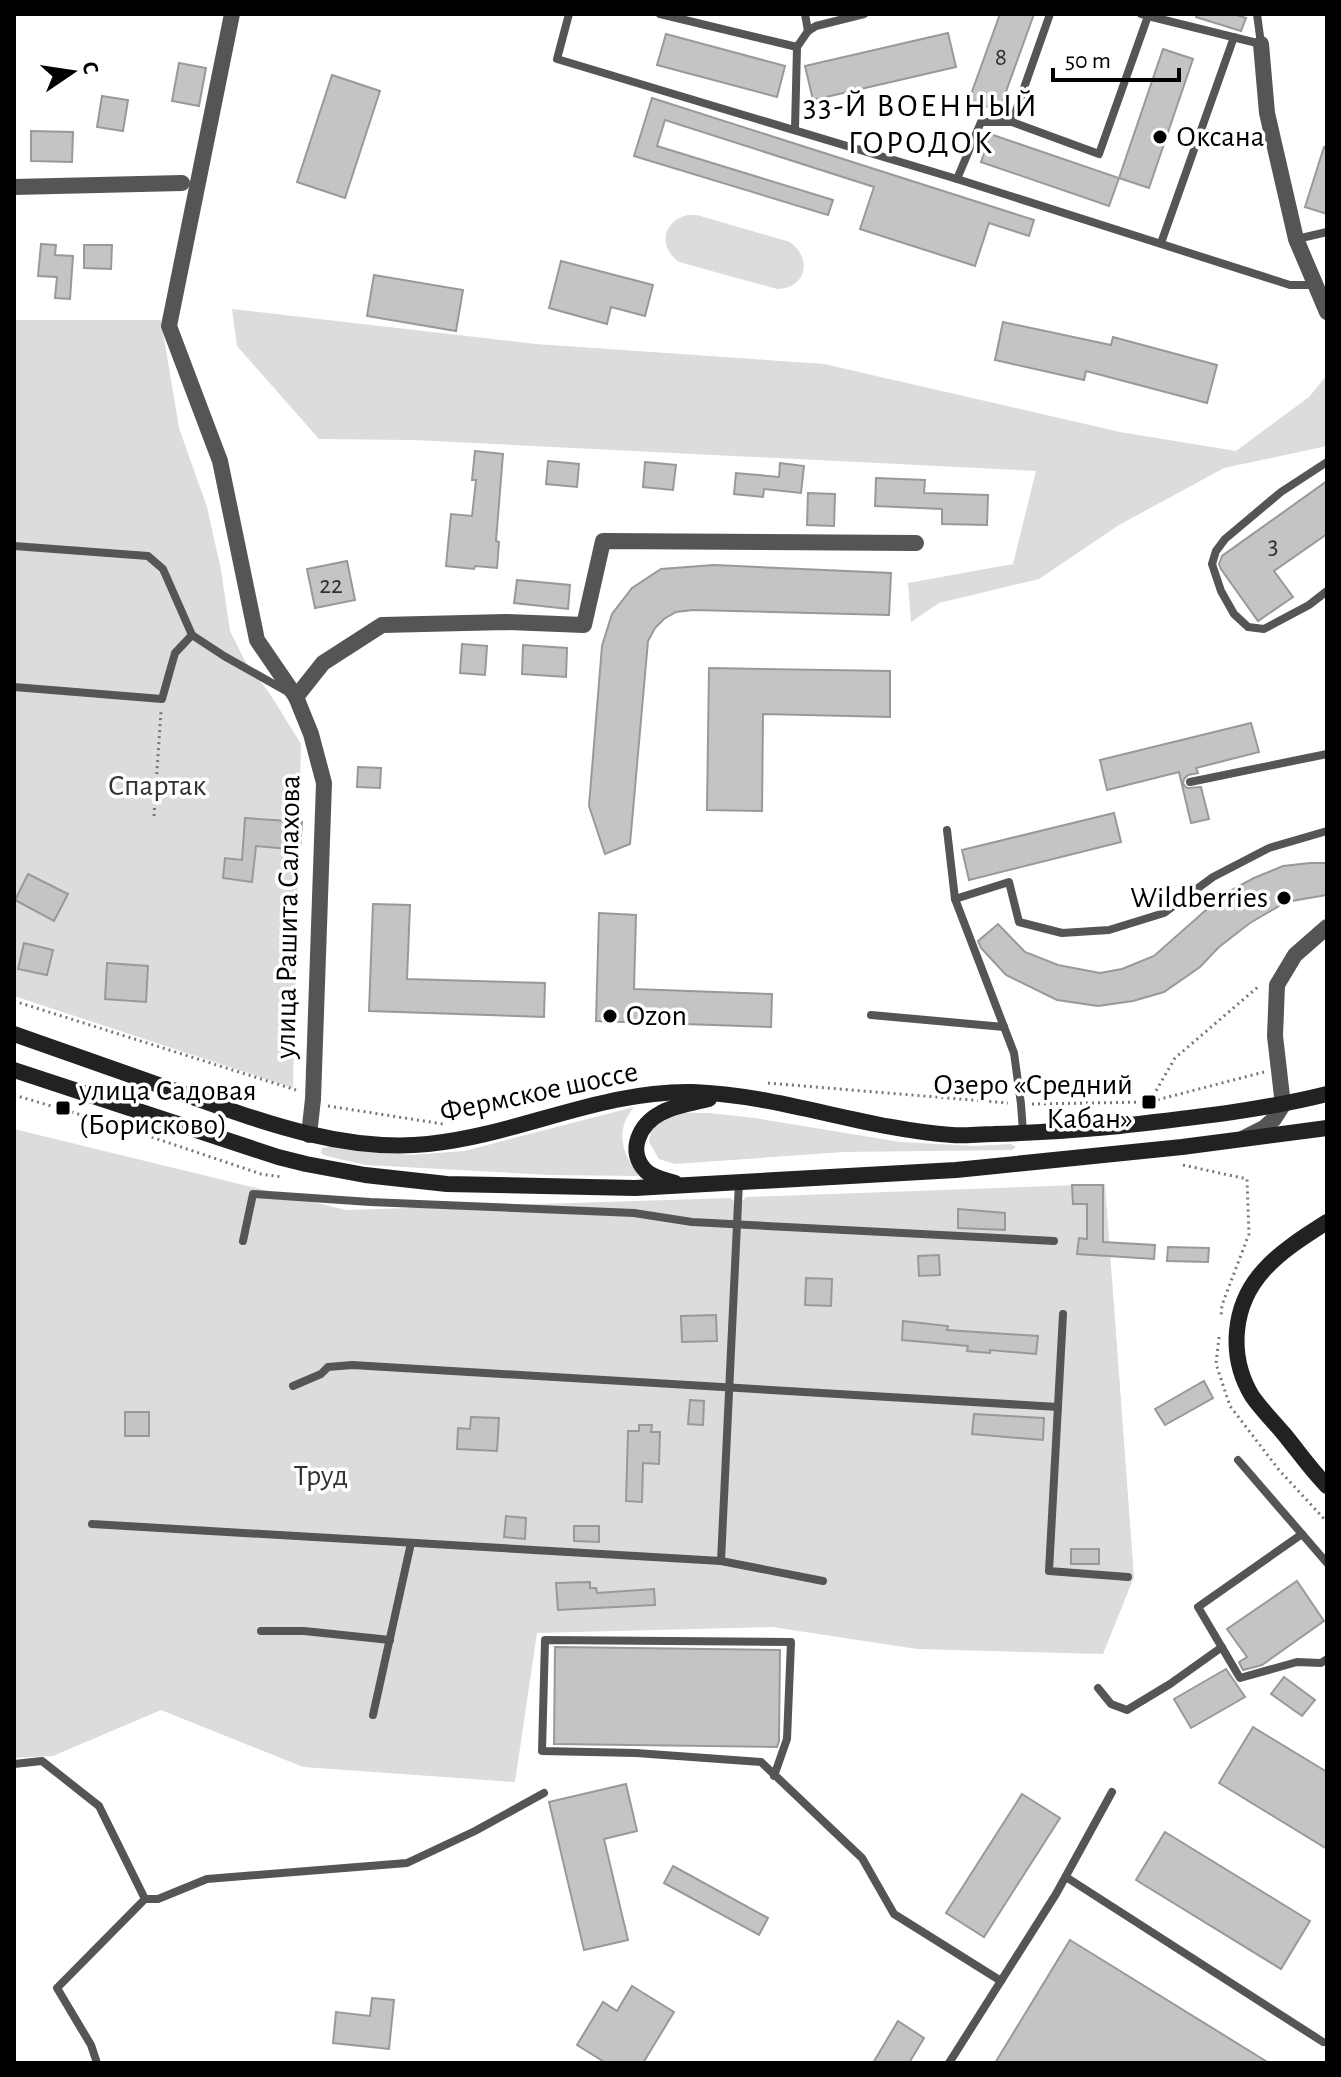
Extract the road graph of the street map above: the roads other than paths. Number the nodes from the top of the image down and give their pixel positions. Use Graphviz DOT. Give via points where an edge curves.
graph roads {
  1 [pos="232,14"];
  2 [pos="569,14"];
  3 [pos="660,14"];
  4 [pos="805,14"];
  5 [pos="864,14"];
  6 [pos="1050,14"];
  7 [pos="1257,14"];
  8 [pos="1145,15"];
  9 [pos="808,31"];
  10 [pos="1234,37"];
  11 [pos="1261,44"];
  12 [pos="797,47"];
  13 [pos="1012,122"];
  14 [pos="795,129"];
  15 [pos="957,179"];
  16 [pos="182,183"];
  17 [pos="14,187"];
  18 [pos="1327,232"];
  19 [pos="1296,239"];
  20 [pos="1161,243"];
  21 [pos="1314,285"];
  22 [pos="1327,312"];
  23 [pos="1327,462"];
  24 [pos="916,543"];
  25 [pos="14,546"];
  26 [pos="1327,591"];
  27 [pos="192,635"];
  28 [pos="14,687"];
  29 [pos="296,697"];
  30 [pos="1327,754"];
  31 [pos="1190,782"];
  32 [pos="947,830"];
  33 [pos="1327,831"];
  34 [pos="955,899"];
  35 [pos="1327,927"];
  36 [pos="871,1015"];
  37 [pos="1004,1027"];
  38 [pos="14,1034"];
  39 [pos="14,1070"];
  40 [pos="730,1094"];
  41 [pos="1327,1094"];
  42 [pos="1283,1105"];
  43 [pos="1327,1128"];
  44 [pos="1023,1133"];
  45 [pos="309,1135"];
  46 [pos="1240,1140"];
  47 [pos="306,1164"];
  48 [pos="739,1182"];
  49 [pos="686,1185"];
  50 [pos="1327,1222"];
  51 [pos="737,1224"];
  52 [pos="243,1241"];
  53 [pos="1054,1241"];
  54 [pos="1063,1314"];
  55 [pos="293,1386"];
  56 [pos="729,1388"];
  57 [pos="1058,1407"];
  58 [pos="1238,1460"];
  59 [pos="1327,1486"];
  60 [pos="92,1524"];
  61 [pos="1302,1534"];
  62 [pos="411,1543"];
  63 [pos="721,1561"];
  64 [pos="1327,1563"];
  65 [pos="1128,1577"];
  66 [pos="823,1581"];
  67 [pos="261,1631"];
  68 [pos="390,1640"];
  69 [pos="1222,1647"];
  70 [pos="1327,1659"];
  71 [pos="1098,1688"];
  72 [pos="373,1715"];
  73 [pos="14,1764"];
  74 [pos="774,1776"];
  75 [pos="1112,1792"];
  76 [pos="544,1793"];
  77 [pos="1066,1877"];
  78 [pos="145,1899"];
  79 [pos="1001,1981"];
  80 [pos="1323,2042"];
  81 [pos="97,2063"];
  82 [pos="949,2063"];
  1 -- 29 [label="street, улица Рашита Салахова" via="169,326 220,461 257,640"];
  2 -- 14 [label="lane" via="557,59"];
  3 -- 12 [label="lane"];
  4 -- 9 [label="lane"];
  5 -- 9 [label="lane"];
  6 -- 13 [label="lane"];
  7 -- 11 [label="lane"];
  8 -- 10 [label="lane"];
  8 -- 13 [label="lane" via="1099,154"];
  9 -- 12 [label="lane"];
  10 -- 11 [label="lane"];
  10 -- 20 [label="lane"];
  11 -- 19 [label="street" via="1267,113"];
  12 -- 14 [label="lane"];
  13 -- 15 [label="lane" via="981,122"];
  14 -- 15 [label="lane"];
  15 -- 20 [label="lane"];
  16 -- 17 [label="street"];
  18 -- 19 [label="lane"];
  19 -- 21 [label="street"];
  20 -- 21 [label="lane" via="1290,285"];
  21 -- 22 [label="street"];
  23 -- 26 [label="lane" via="1225,539 1212,564 1234,614 1248,627 1264,629"];
  24 -- 29 [label="street" via="603,541 584,625 382,625 323,663"];
  25 -- 27 [label="lane" via="148,556 163,569"];
  27 -- 28 [label="lane" via="175,653 162,699"];
  27 -- 29 [label="lane"];
  29 -- 45 [label="street, улица Рашита Салахова" via="324,783"];
  30 -- 31 [label="lane"];
  32 -- 34 [label="lane"];
  33 -- 34 [label="lane" via="1269,848 1213,877 1164,913 1109,930 1062,933 1019,922 1009,882"];
  34 -- 37 [label="lane"];
  35 -- 42 [label="street" via="1295,955 1277,985 1275,1036"];
  36 -- 37 [label="lane"];
  37 -- 44 [label="lane" via="1014,1053"];
  38 -- 45 [label="main road, Фермское шоссе"];
  39 -- 47 [label="main road"];
  40 -- 44 [label="main road, Фермское шоссе" via="952,1135"];
  40 -- 45 [label="main road, Фермское шоссе" via="652,1094 483,1136 424,1145"];
  40 -- 49 [label="main road" via="658,1114 637,1138 639,1162 647,1173"];
  41 -- 42 [label="main road, Фермское шоссе"];
  42 -- 44 [label="main road, Фермское шоссе"];
  42 -- 46 [label="street" via="1264,1128"];
  43 -- 46 [label="main road"];
  45 -- 47 [label="main road"];
  46 -- 48 [label="main road" via="956,1170"];
  47 -- 49 [label="main road" via="447,1184"];
  48 -- 49 [label="main road"];
  48 -- 51 [label="lane"];
  50 -- 59 [label="main road" via="1263,1271 1245,1298 1236,1340 1240,1368 1253,1396"];
  51 -- 52 [label="lane" via="634,1213 253,1194"];
  51 -- 53 [label="lane"];
  51 -- 56 [label="lane"];
  54 -- 57 [label="lane"];
  55 -- 56 [label="lane" via="328,1367 352,1365"];
  56 -- 57 [label="lane"];
  56 -- 63 [label="lane"];
  57 -- 65 [label="lane" via="1049,1571"];
  58 -- 61 [label="lane"];
  60 -- 62 [label="lane"];
  61 -- 64 [label="lane"];
  61 -- 69 [label="lane" via="1198,1607"];
  62 -- 63 [label="lane"];
  62 -- 68 [label="lane"];
  63 -- 66 [label="lane"];
  67 -- 68 [label="lane"];
  68 -- 72 [label="lane"];
  69 -- 70 [label="lane" via="1240,1678"];
  69 -- 71 [label="lane" via="1127,1710 1111,1704"];
  73 -- 78 [label="lane" via="42,1761 99,1806"];
  74 -- 74 [label="lane" via="787,1739 791,1642 545,1640 542,1751 761,1762"];
  74 -- 79 [label="lane" via="862,1858 894,1914"];
  75 -- 77 [label="lane"];
  76 -- 78 [label="lane" via="407,1863 207,1879"];
  77 -- 79 [label="lane"];
  77 -- 80 [label="lane"];
  78 -- 81 [label="lane" via="57,1988"];
  79 -- 82 [label="lane"];
}
